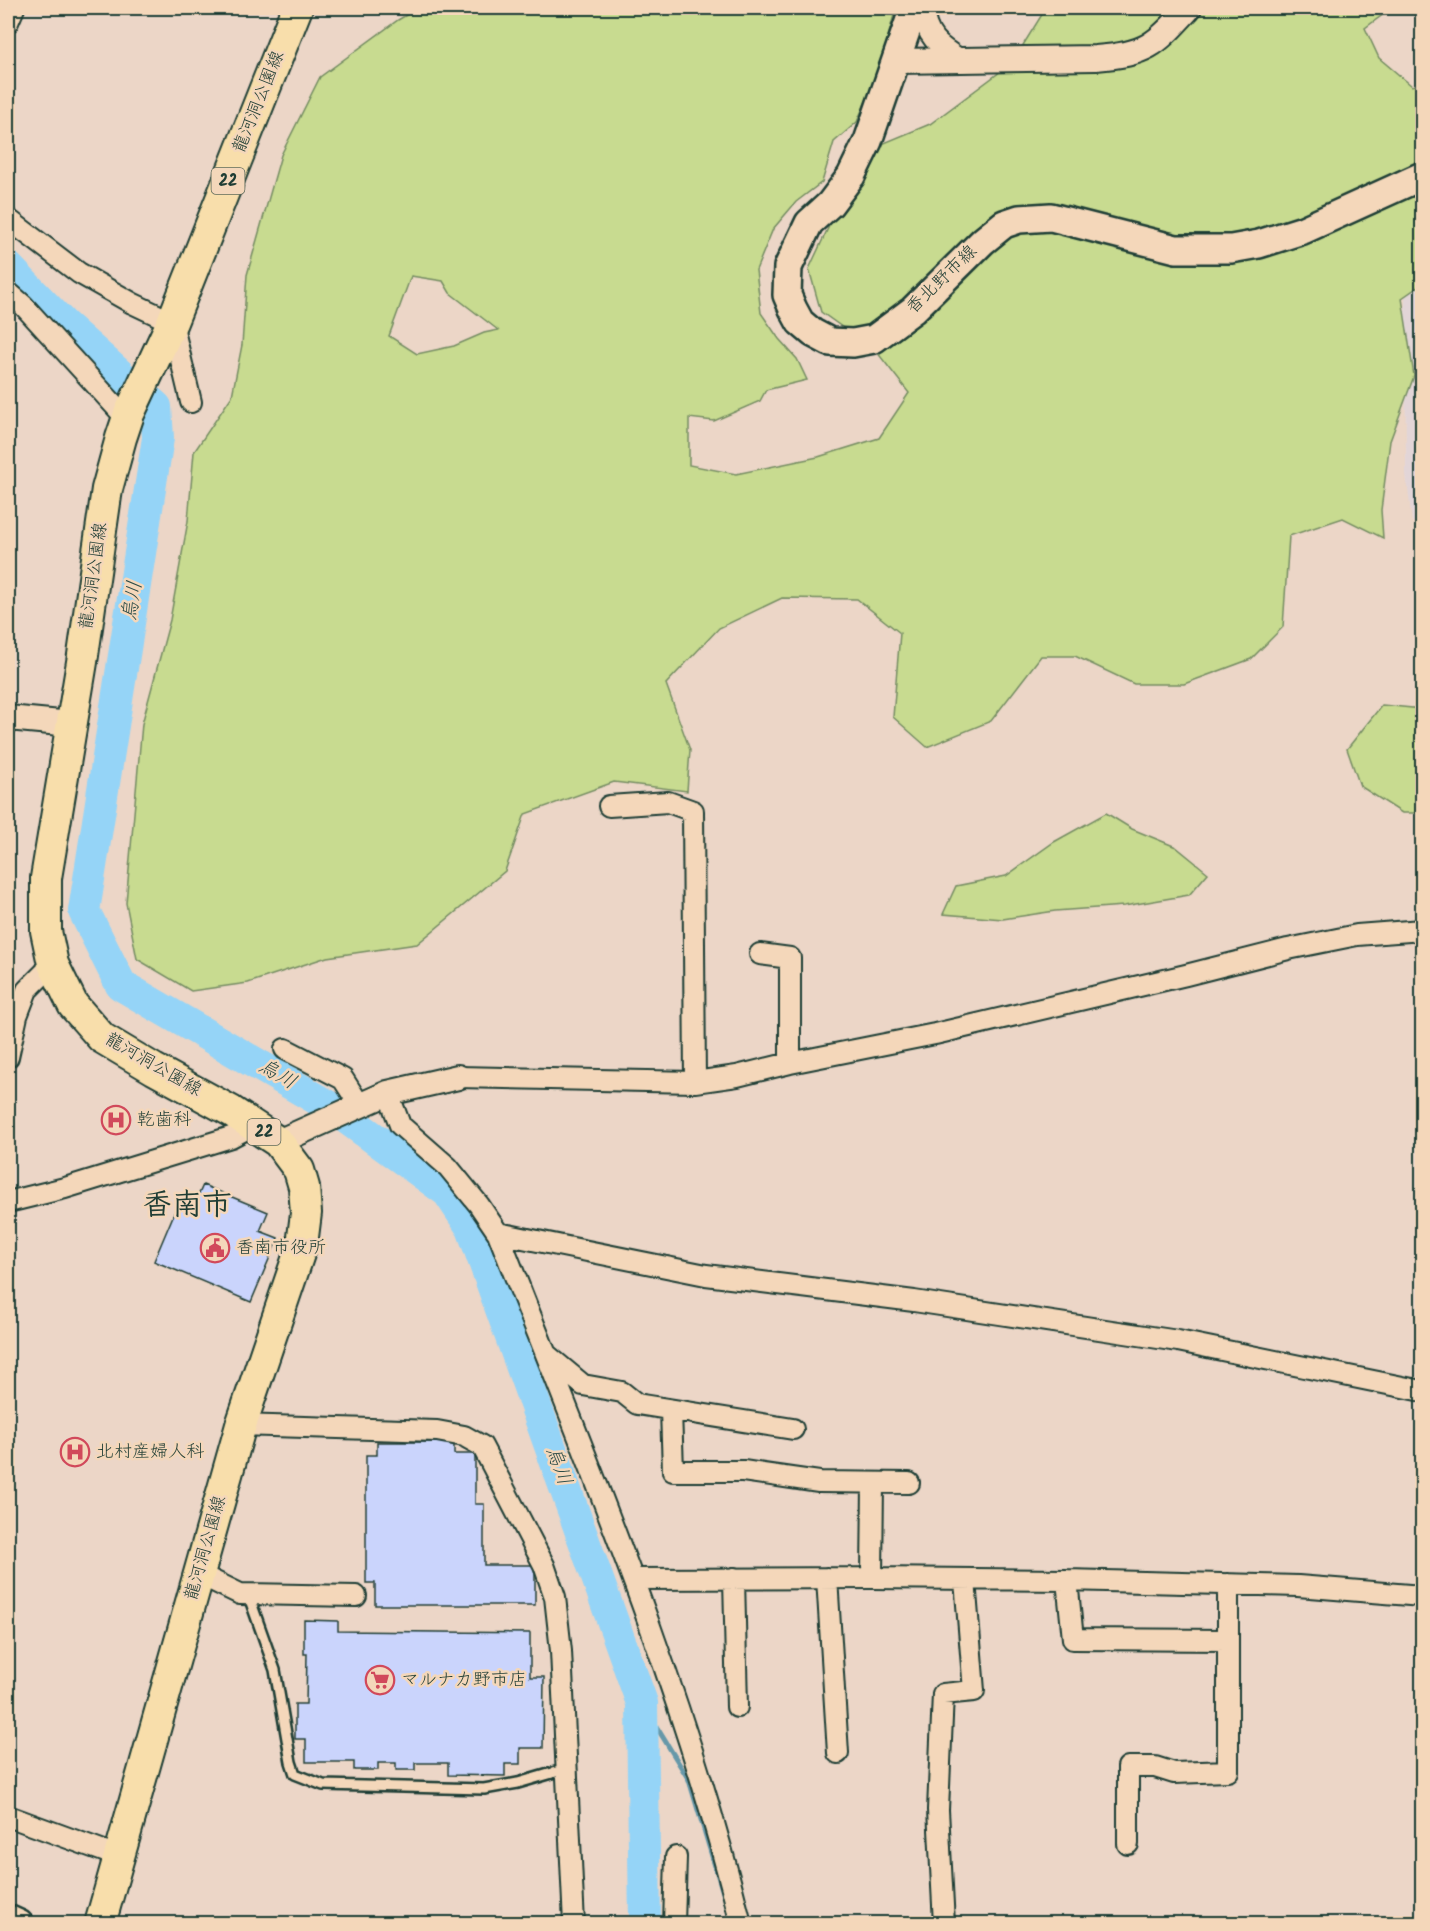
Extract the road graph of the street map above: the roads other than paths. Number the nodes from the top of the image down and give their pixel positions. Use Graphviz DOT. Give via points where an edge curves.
graph roads {
  1 [pos="14,8"];
  2 [pos="297,8"];
  3 [pos="914,8"];
  4 [pos="923,8"];
  5 [pos="1189,8"];
  6 [pos="8,21"];
  7 [pos="897,60"];
  8 [pos="961,60"];
  9 [pos="1422,176"];
  10 [pos="8,219"];
  11 [pos="8,292"];
  12 [pos="172,322"];
  13 [pos="190,402"];
  14 [pos="128,416"];
  15 [pos="8,718"];
  16 [pos="71,724"];
  17 [pos="609,806"];
  18 [pos="1422,930"];
  19 [pos="759,954"];
  20 [pos="53,964"];
  21 [pos="285,1049"];
  22 [pos="8,1057"];
  23 [pos="790,1063"];
  24 [pos="458,1077"];
  25 [pos="695,1082"];
  26 [pos="388,1093"];
  27 [pos="359,1104"];
  28 [pos="254,1125"];
  29 [pos="287,1138"];
  30 [pos="8,1202"];
  31 [pos="498,1233"];
  32 [pos="545,1353"];
  33 [pos="1422,1391"];
  34 [pos="671,1410"];
  35 [pos="241,1425"];
  36 [pos="793,1429"];
  37 [pos="873,1483"];
  38 [pos="909,1484"];
  39 [pos="199,1574"];
  40 [pos="734,1578"];
  41 [pos="827,1578"];
  42 [pos="872,1578"];
  43 [pos="634,1579"];
  44 [pos="965,1580"];
  45 [pos="1067,1580"];
  46 [pos="1228,1584"];
  47 [pos="248,1594"];
  48 [pos="356,1596"];
  49 [pos="1422,1596"];
  50 [pos="1228,1640"];
  51 [pos="737,1707"];
  52 [pos="838,1753"];
  53 [pos="566,1769"];
  54 [pos="8,1816"];
  55 [pos="1128,1844"];
  56 [pos="120,1857"];
  57 [pos="676,1857"];
  58 [pos="8,1919"];
  59 [pos="19,1923"];
  60 [pos="100,1923"];
  61 [pos="574,1923"];
  62 [pos="674,1923"];
  63 [pos="741,1923"];
  64 [pos="944,1923"];
  1 -- 6 [label="street"];
  2 -- 12 [label="main road, 龍河洞公園線 / 22"];
  3 -- 7 [label="main road, 香北野市線"];
  4 -- 8 [label="street" via="933,40"];
  5 -- 8 [label="street" via="1162,37 1126,56"];
  7 -- 8 [label="street"];
  7 -- 9 [label="main road, 香北野市線" via="851,176 809,223 788,267 787,295 793,309 813,333 830,342 874,339 914,310 966,255 1004,224 1018,219 1051,217 1176,249 1231,249 1303,230"];
  10 -- 12 [label="street" via="79,273"];
  11 -- 14 [label="street"];
  12 -- 13 [label="street"];
  12 -- 14 [label="main road, 龍河洞公園線 / 22"];
  14 -- 16 [label="main road, 龍河洞公園線 / 22" via="107,489"];
  15 -- 16 [label="street"];
  16 -- 20 [label="main road, 龍河洞公園線 / 22" via="46,878 46,931"];
  17 -- 25 [label="street" via="668,802 693,811"];
  18 -- 23 [label="street" via="1357,935 1288,949 935,1034"];
  19 -- 23 [label="street" via="790,958"];
  20 -- 22 [label="street" via="27,990"];
  20 -- 28 [label="main road, 龍河洞公園線 / 22" via="73,1005 102,1038"];
  21 -- 27 [label="street" via="343,1079"];
  23 -- 25 [label="street"];
  24 -- 25 [label="street"];
  24 -- 26 [label="street"];
  26 -- 27 [label="street"];
  26 -- 31 [label="street" via="400,1125 448,1167"];
  27 -- 29 [label="street"];
  28 -- 29 [label="main road, 龍河洞公園線 / 22"];
  28 -- 30 [label="street" via="231,1137"];
  29 -- 35 [label="main road, 龍河洞公園線 / 22" via="304,1187 302,1245"];
  31 -- 32 [label="street"];
  31 -- 33 [label="street" via="706,1275 914,1301 1178,1341"];
  32 -- 34 [label="street" via="583,1385 622,1392 637,1404"];
  32 -- 43 [label="street"];
  34 -- 36 [label="street"];
  34 -- 37 [label="street" via="673,1471 743,1472 819,1482"];
  35 -- 39 [label="main road, 龍河洞公園線 / 22"];
  35 -- 53 [label="street" via="437,1431 464,1436 482,1446 544,1565 555,1597"];
  37 -- 38 [label="street"];
  37 -- 42 [label="street"];
  39 -- 47 [label="street" via="240,1594"];
  39 -- 56 [label="main road, 龍河洞公園線 / 22"];
  40 -- 41 [label="street"];
  40 -- 43 [label="street"];
  40 -- 51 [label="street"];
  41 -- 42 [label="street"];
  41 -- 52 [label="street"];
  42 -- 44 [label="street"];
  43 -- 63 [label="street" via="694,1753"];
  44 -- 45 [label="street"];
  44 -- 64 [label="street" via="974,1691 943,1694 938,1810"];
  45 -- 46 [label="street"];
  45 -- 50 [label="street" via="1073,1639"];
  46 -- 49 [label="street"];
  46 -- 50 [label="street"];
  47 -- 48 [label="street"];
  47 -- 53 [label="lane" via="275,1670 295,1774 322,1785 484,1789"];
  50 -- 55 [label="street" via="1228,1771 1174,1773 1155,1767 1128,1767"];
  53 -- 61 [label="street"];
  54 -- 56 [label="street"];
  56 -- 60 [label="main road, 龍河洞公園線 / 22"];
  57 -- 62 [label="street"];
  58 -- 59 [label="main road"];
}
